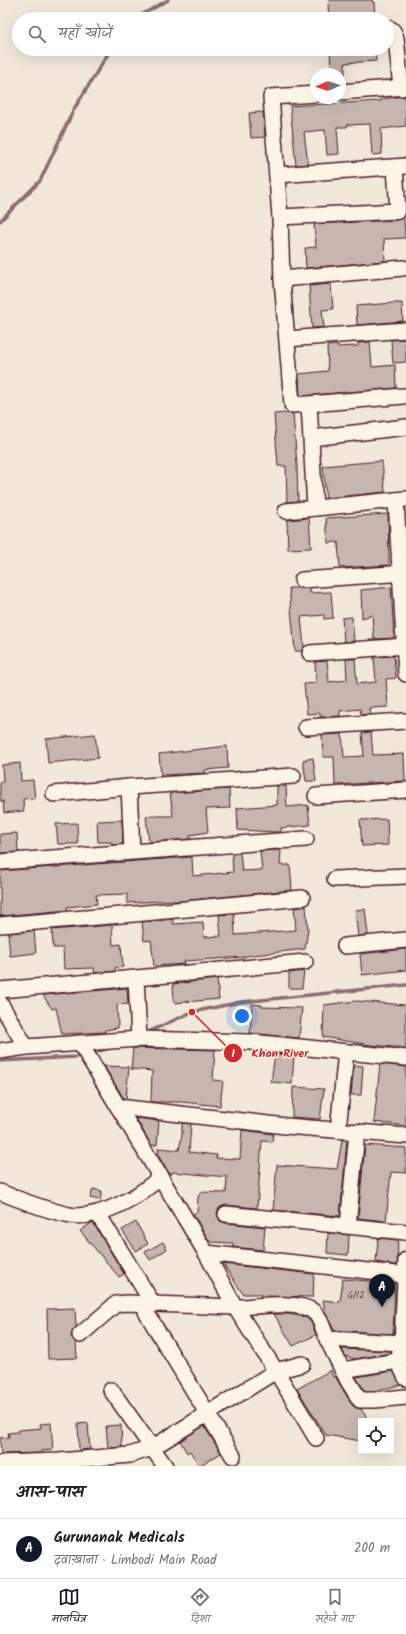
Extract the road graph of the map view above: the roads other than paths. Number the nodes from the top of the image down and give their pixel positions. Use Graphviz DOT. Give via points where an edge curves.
graph roads {
  1 [pos="394,32"];
  2 [pos="403,87"];
  3 [pos="346,92"];
  4 [pos="310,94"];
  5 [pos="400,166"];
  6 [pos="277,175"];
  7 [pos="280,217"];
  8 [pos="403,268"];
  9 [pos="282,279"];
  10 [pos="406,330"];
  11 [pos="287,339"];
  12 [pos="404,396"];
  13 [pos="309,404"];
  14 [pos="406,427"];
  15 [pos="311,438"];
  16 [pos="401,499"];
  17 [pos="315,508"];
  18 [pos="286,511"];
  19 [pos="403,574"];
  20 [pos="302,580"];
  21 [pos="405,646"];
  22 [pos="310,653"];
  23 [pos="406,674"];
  24 [pos="406,721"];
  25 [pos="306,727"];
  26 [pos="293,776"];
  27 [pos="130,787"];
  28 [pos="406,790"];
  29 [pos="54,794"];
  30 [pos="316,796"];
  31 [pos="306,839"];
  32 [pos="132,851"];
  33 [pos="0,862"];
  34 [pos="406,876"];
  35 [pos="335,879"];
  36 [pos="302,898"];
  37 [pos="0,925"];
  38 [pos="406,940"];
  39 [pos="345,946"];
  40 [pos="305,962"];
  41 [pos="136,978"];
  42 [pos="0,990"];
  43 [pos="0,1003"];
  44 [pos="139,1039"];
  45 [pos="80,1043"];
  46 [pos="26,1047"];
  47 [pos="0,1051"];
  48 [pos="346,1052"];
  49 [pos="406,1058"];
  50 [pos="118,1107"];
  51 [pos="338,1130"];
  52 [pos="357,1132"];
  53 [pos="406,1136"];
  54 [pos="161,1176"];
  55 [pos="0,1192"];
  56 [pos="98,1214"];
  57 [pos="226,1214"];
  58 [pos="348,1226"];
  59 [pos="406,1232"];
  60 [pos="206,1253"];
  61 [pos="405,1268"];
  62 [pos="235,1307"];
  63 [pos="150,1308"];
  64 [pos="80,1335"];
  65 [pos="327,1339"];
  66 [pos="402,1351"];
  67 [pos="302,1364"];
  68 [pos="342,1370"];
  69 [pos="276,1371"];
  70 [pos="406,1378"];
  71 [pos="110,1390"];
  72 [pos="406,1397"];
  73 [pos="208,1414"];
  74 [pos="316,1438"];
  75 [pos="152,1448"];
  76 [pos="233,1456"];
  77 [pos="97,1462"];
  78 [pos="0,1463"];
  79 [pos="165,1466"];
  1 -- 2 [label="street"];
  2 -- 3 [label="street"];
  4 -- 6 [label="street" via="272,96"];
  5 -- 6 [label="street"];
  5 -- 7 [label="street" via="398,211"];
  6 -- 7 [label="street"];
  7 -- 9 [label="street"];
  8 -- 9 [label="street"];
  9 -- 11 [label="street"];
  10 -- 11 [label="street"];
  11 -- 13 [label="street" via="292,405"];
  12 -- 13 [label="street"];
  13 -- 15 [label="street"];
  14 -- 15 [label="street"];
  15 -- 17 [label="street"];
  16 -- 17 [label="street"];
  16 -- 19 [label="street"];
  17 -- 18 [label="street"];
  19 -- 20 [label="street"];
  19 -- 21 [label="street"];
  21 -- 22 [label="street"];
  21 -- 23 [label="street"];
  24 -- 25 [label="street"];
  26 -- 27 [label="street"];
  27 -- 29 [label="street"];
  27 -- 32 [label="street"];
  28 -- 30 [label="street"];
  31 -- 32 [label="street"];
  32 -- 33 [label="street"];
  34 -- 35 [label="street"];
  36 -- 37 [label="street"];
  38 -- 39 [label="street"];
  40 -- 41 [label="street"];
  41 -- 42 [label="street"];
  41 -- 44 [label="street"];
  43 -- 46 [label="street"];
  44 -- 45 [label="street"];
  44 -- 48 [label="street" via="251,1042"];
  45 -- 46 [label="street"];
  45 -- 50 [label="street"];
  46 -- 47 [label="street"];
  48 -- 49 [label="street"];
  48 -- 51 [label="street"];
  50 -- 51 [label="street"];
  50 -- 54 [label="street"];
  51 -- 52 [label="street"];
  52 -- 53 [label="street"];
  52 -- 58 [label="street"];
  54 -- 56 [label="street" via="126,1200"];
  54 -- 60 [label="street"];
  55 -- 56 [label="street" via="71,1215"];
  56 -- 63 [label="street"];
  57 -- 58 [label="street"];
  58 -- 59 [label="street"];
  60 -- 61 [label="street"];
  60 -- 62 [label="street"];
  61 -- 66 [label="street"];
  62 -- 63 [label="street"];
  62 -- 65 [label="street" via="307,1307 316,1313"];
  62 -- 69 [label="street"];
  63 -- 64 [label="street" via="126,1303 116,1304"];
  63 -- 73 [label="street"];
  65 -- 66 [label="street"];
  65 -- 68 [label="street"];
  66 -- 68 [label="street"];
  66 -- 70 [label="street"];
  67 -- 69 [label="street"];
  68 -- 72 [label="street" via="360,1400"];
  69 -- 73 [label="street"];
  69 -- 74 [label="street"];
  71 -- 75 [label="street"];
  73 -- 75 [label="street"];
  73 -- 76 [label="street"];
  75 -- 77 [label="street"];
  75 -- 79 [label="street"];
  77 -- 78 [label="street"];
}
